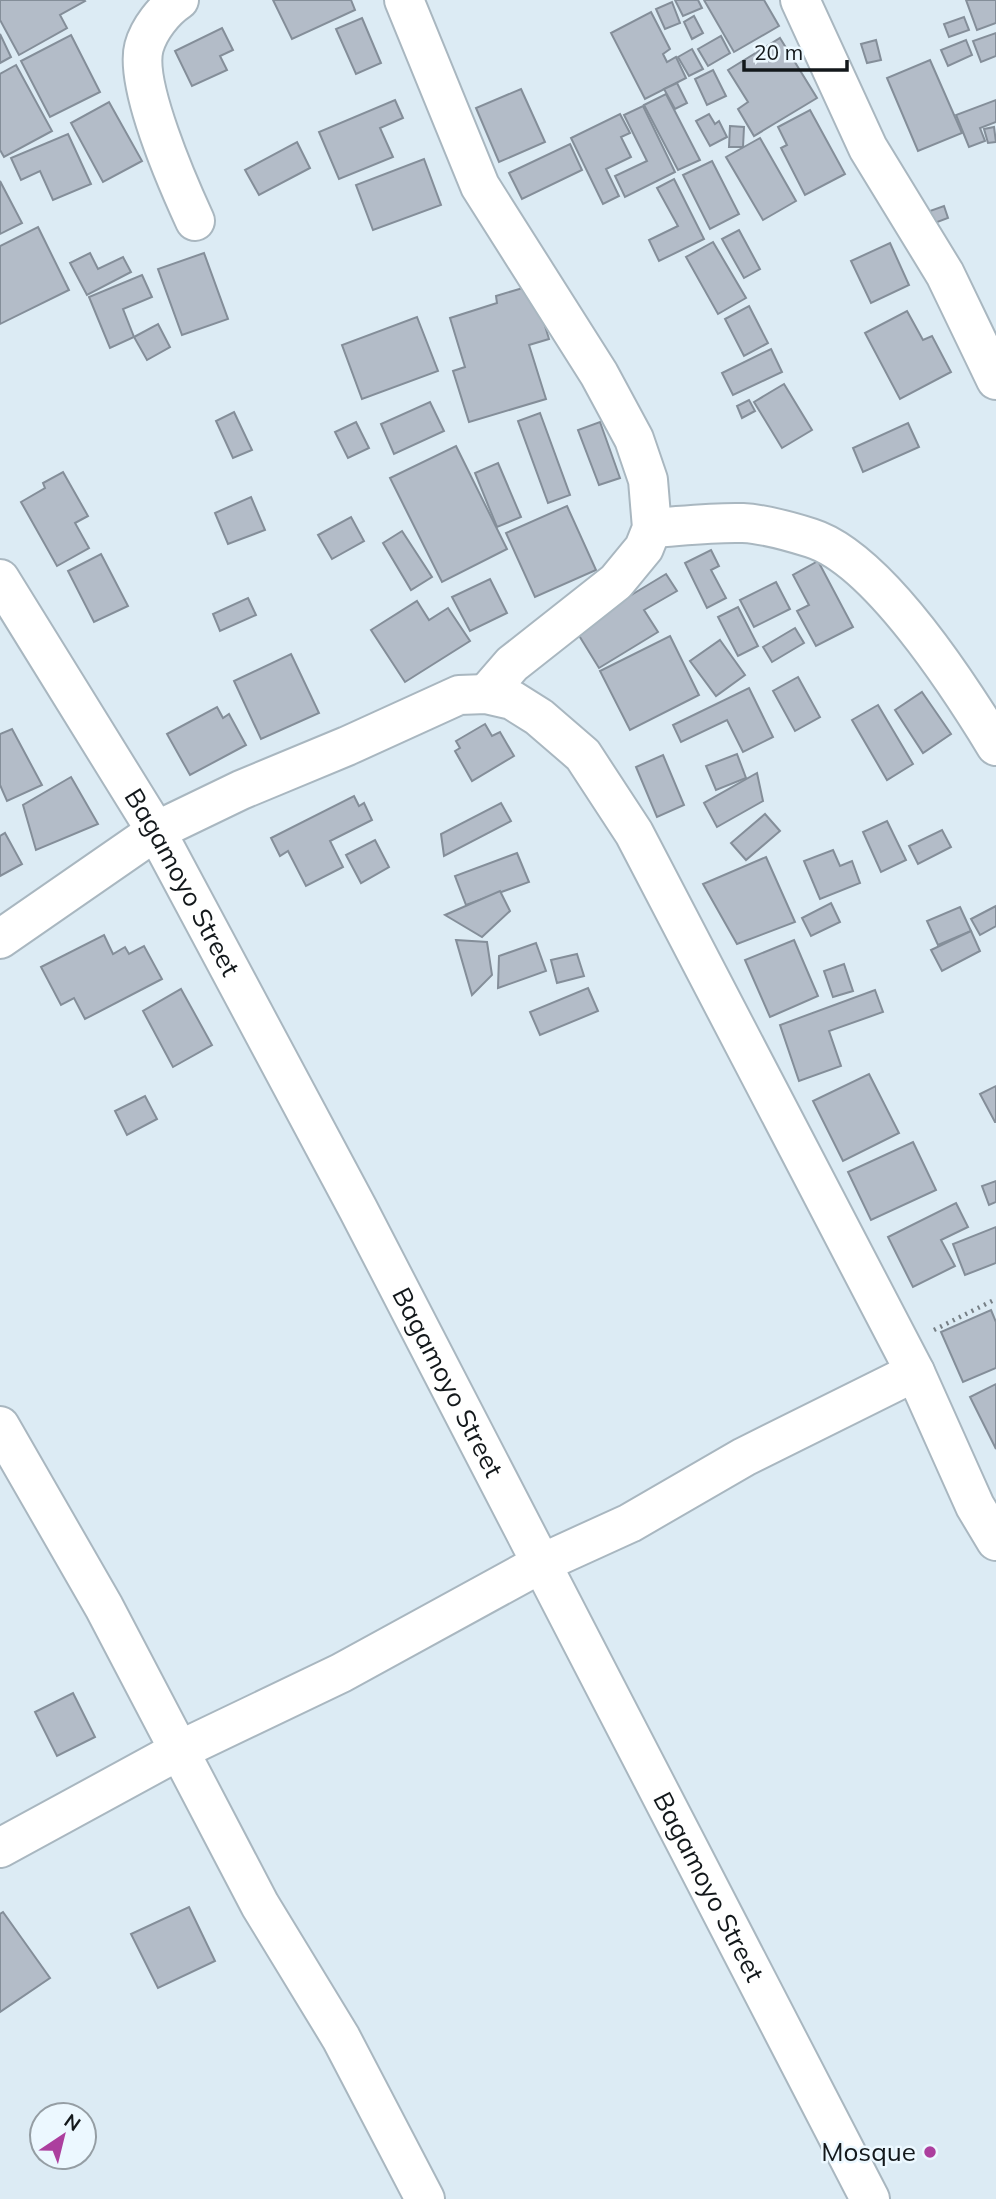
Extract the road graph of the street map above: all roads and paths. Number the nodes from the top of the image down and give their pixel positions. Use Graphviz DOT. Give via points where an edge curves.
graph roads {
  1 [pos="179,0"];
  2 [pos="404,0"];
  3 [pos="800,0"];
  4 [pos="195,221"];
  5 [pos="996,380"];
  6 [pos="652,528"];
  7 [pos="0,579"];
  8 [pos="486,694"];
  9 [pos="996,746"];
  10 [pos="156,831"];
  11 [pos="0,940"];
  12 [pos="996,1299"];
  13 [pos="909,1359"];
  14 [pos="0,1426"];
  15 [pos="996,1541"];
  16 [pos="540,1564"];
  17 [pos="178,1751"];
  18 [pos="0,1849"];
  19 [pos="425,2199"];
  20 [pos="870,2199"];
  1 -- 4 [label="street" via="153,28 144,48 144,80 176,179"];
  2 -- 6 [label="street" via="480,186 634,439 648,480"];
  3 -- 5 [label="street" via="868,148 945,274"];
  6 -- 8 [label="street" via="645,548 616,582 512,664"];
  6 -- 9 [label="street" via="744,523 813,538 842,555 875,581 954,678"];
  7 -- 10 [label="street, Bagamoyo Street"];
  8 -- 10 [label="street" via="459,695 420,711"];
  8 -- 13 [label="street" via="512,700 583,755 634,833"];
  10 -- 11 [label="street"];
  10 -- 16 [label="street, Bagamoyo Street" via="358,1209"];
  12 -- 13 [label="path"];
  13 -- 15 [label="street" via="975,1506"];
  13 -- 16 [label="street" via="630,1522"];
  14 -- 17 [label="street"];
  16 -- 17 [label="street" via="341,1672"];
  16 -- 20 [label="street, Bagamoyo Street"];
  17 -- 18 [label="street"];
  17 -- 19 [label="street" via="260,1905 341,2038"];
}
